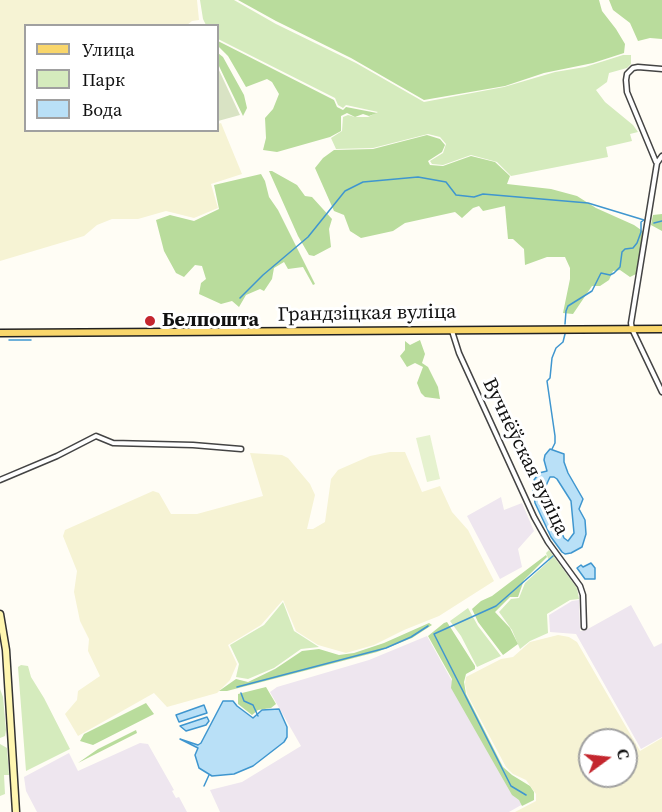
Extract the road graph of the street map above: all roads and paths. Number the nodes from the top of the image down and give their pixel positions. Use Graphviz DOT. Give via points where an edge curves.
graph roads {
  1 [pos="662,69"];
  2 [pos="662,156"];
  3 [pos="657,163"];
  4 [pos="662,328"];
  5 [pos="632,329"];
  6 [pos="452,330"];
  7 [pos="0,333"];
  8 [pos="662,392"];
  9 [pos="242,449"];
  10 [pos="0,480"];
  11 [pos="0,614"];
  12 [pos="584,627"];
  13 [pos="3,650"];
  14 [pos="16,812"];
  1 -- 3 [label="street" via="633,68 626,80 627,93"];
  2 -- 3 [label="street"];
  3 -- 5 [label="street"];
  4 -- 5 [label="main road, Грандзіцкая вуліца"];
  5 -- 6 [label="main road, Грандзіцкая вуліца"];
  5 -- 8 [label="street"];
  6 -- 7 [label="main road, Грандзіцкая вуліца"];
  6 -- 12 [label="street, Вучнёўская вуліца" via="534,517 580,586"];
  9 -- 10 [label="street" via="113,443 96,436"];
  11 -- 13 [label="main road"];
  13 -- 14 [label="main road"];
}
